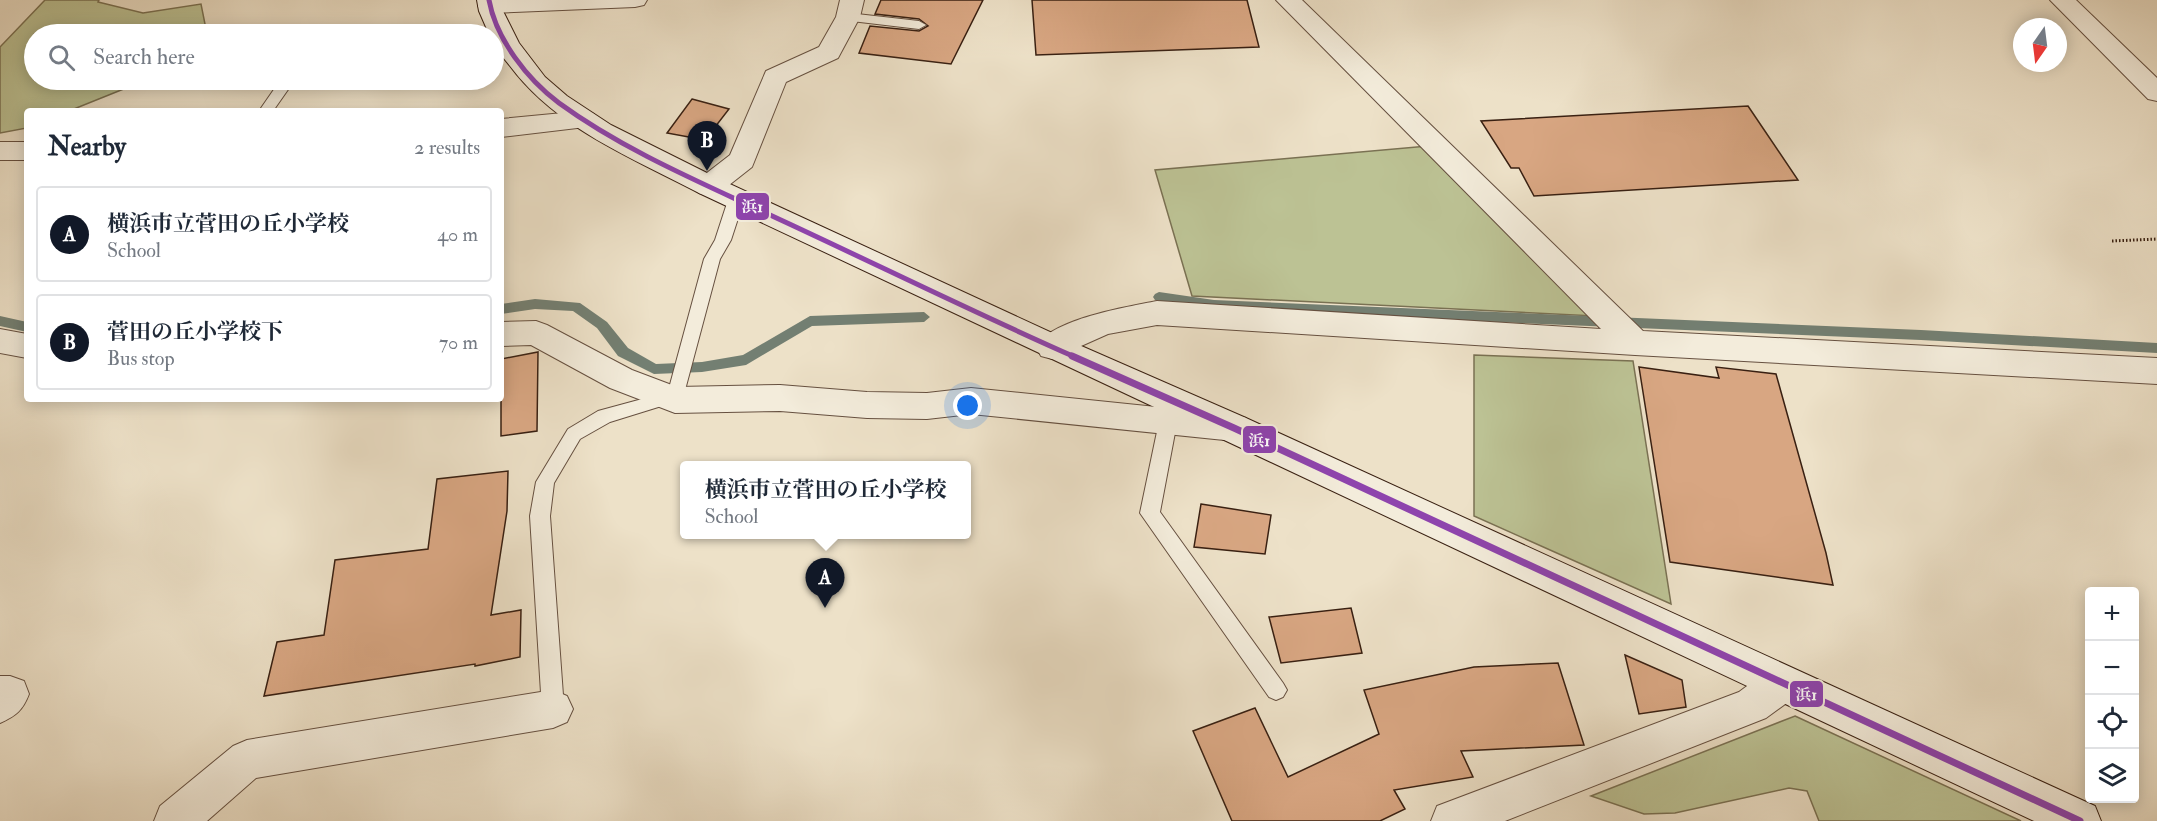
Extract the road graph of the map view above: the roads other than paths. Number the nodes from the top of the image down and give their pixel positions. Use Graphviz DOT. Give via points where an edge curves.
graph roads {
  1 [pos="635,0"];
  2 [pos="1288,0"];
  3 [pos="2062,0"];
  4 [pos="489,3"];
  5 [pos="850,8"];
  6 [pos="498,24"];
  7 [pos="919,25"];
  8 [pos="504,38"];
  9 [pos="281,90"];
  10 [pos="2157,93"];
  11 [pos="268,108"];
  12 [pos="584,120"];
  13 [pos="504,128"];
  14 [pos="0,151"];
  15 [pos="24,151"];
  16 [pos="723,191"];
  17 [pos="504,334"];
  18 [pos="0,341"];
  19 [pos="1635,343"];
  20 [pos="24,345"];
  21 [pos="1052,347"];
  22 [pos="2157,371"];
  23 [pos="673,396"];
  24 [pos="1168,422"];
  25 [pos="1234,428"];
  26 [pos="1781,684"];
  27 [pos="1276,690"];
  28 [pos="0,694"];
  29 [pos="0,704"];
  30 [pos="553,710"];
  31 [pos="175,821"];
  32 [pos="1452,821"];
  33 [pos="2080,821"];
  1 -- 4 [label="street"];
  2 -- 19 [label="street"];
  3 -- 10 [label="street"];
  4 -- 6 [label="street"];
  5 -- 7 [label="lane"];
  5 -- 16 [label="street" via="829,52 775,77 742,160"];
  8 -- 12 [label="street" via="536,83"];
  9 -- 11 [label="lane"];
  12 -- 13 [label="street"];
  12 -- 16 [label="street"];
  14 -- 15 [label="street"];
  16 -- 21 [label="street"];
  16 -- 23 [label="lane" via="723,240 712,259"];
  17 -- 23 [label="street" via="536,333 621,379"];
  18 -- 20 [label="street"];
  19 -- 21 [label="street" via="1157,313 1102,323"];
  19 -- 22 [label="street"];
  21 -- 25 [label="street"];
  23 -- 24 [label="street" via="867,405 927,406 971,401"];
  23 -- 30 [label="lane" via="604,416 574,434 545,482 540,516"];
  24 -- 25 [label="street"];
  24 -- 27 [label="lane" via="1150,513"];
  25 -- 26 [label="street"];
  26 -- 32 [label="street" via="1752,705"];
  26 -- 33 [label="street"];
  28 -- 29 [label="street" via="10,694"];
  30 -- 31 [label="street" via="247,760"];
}
